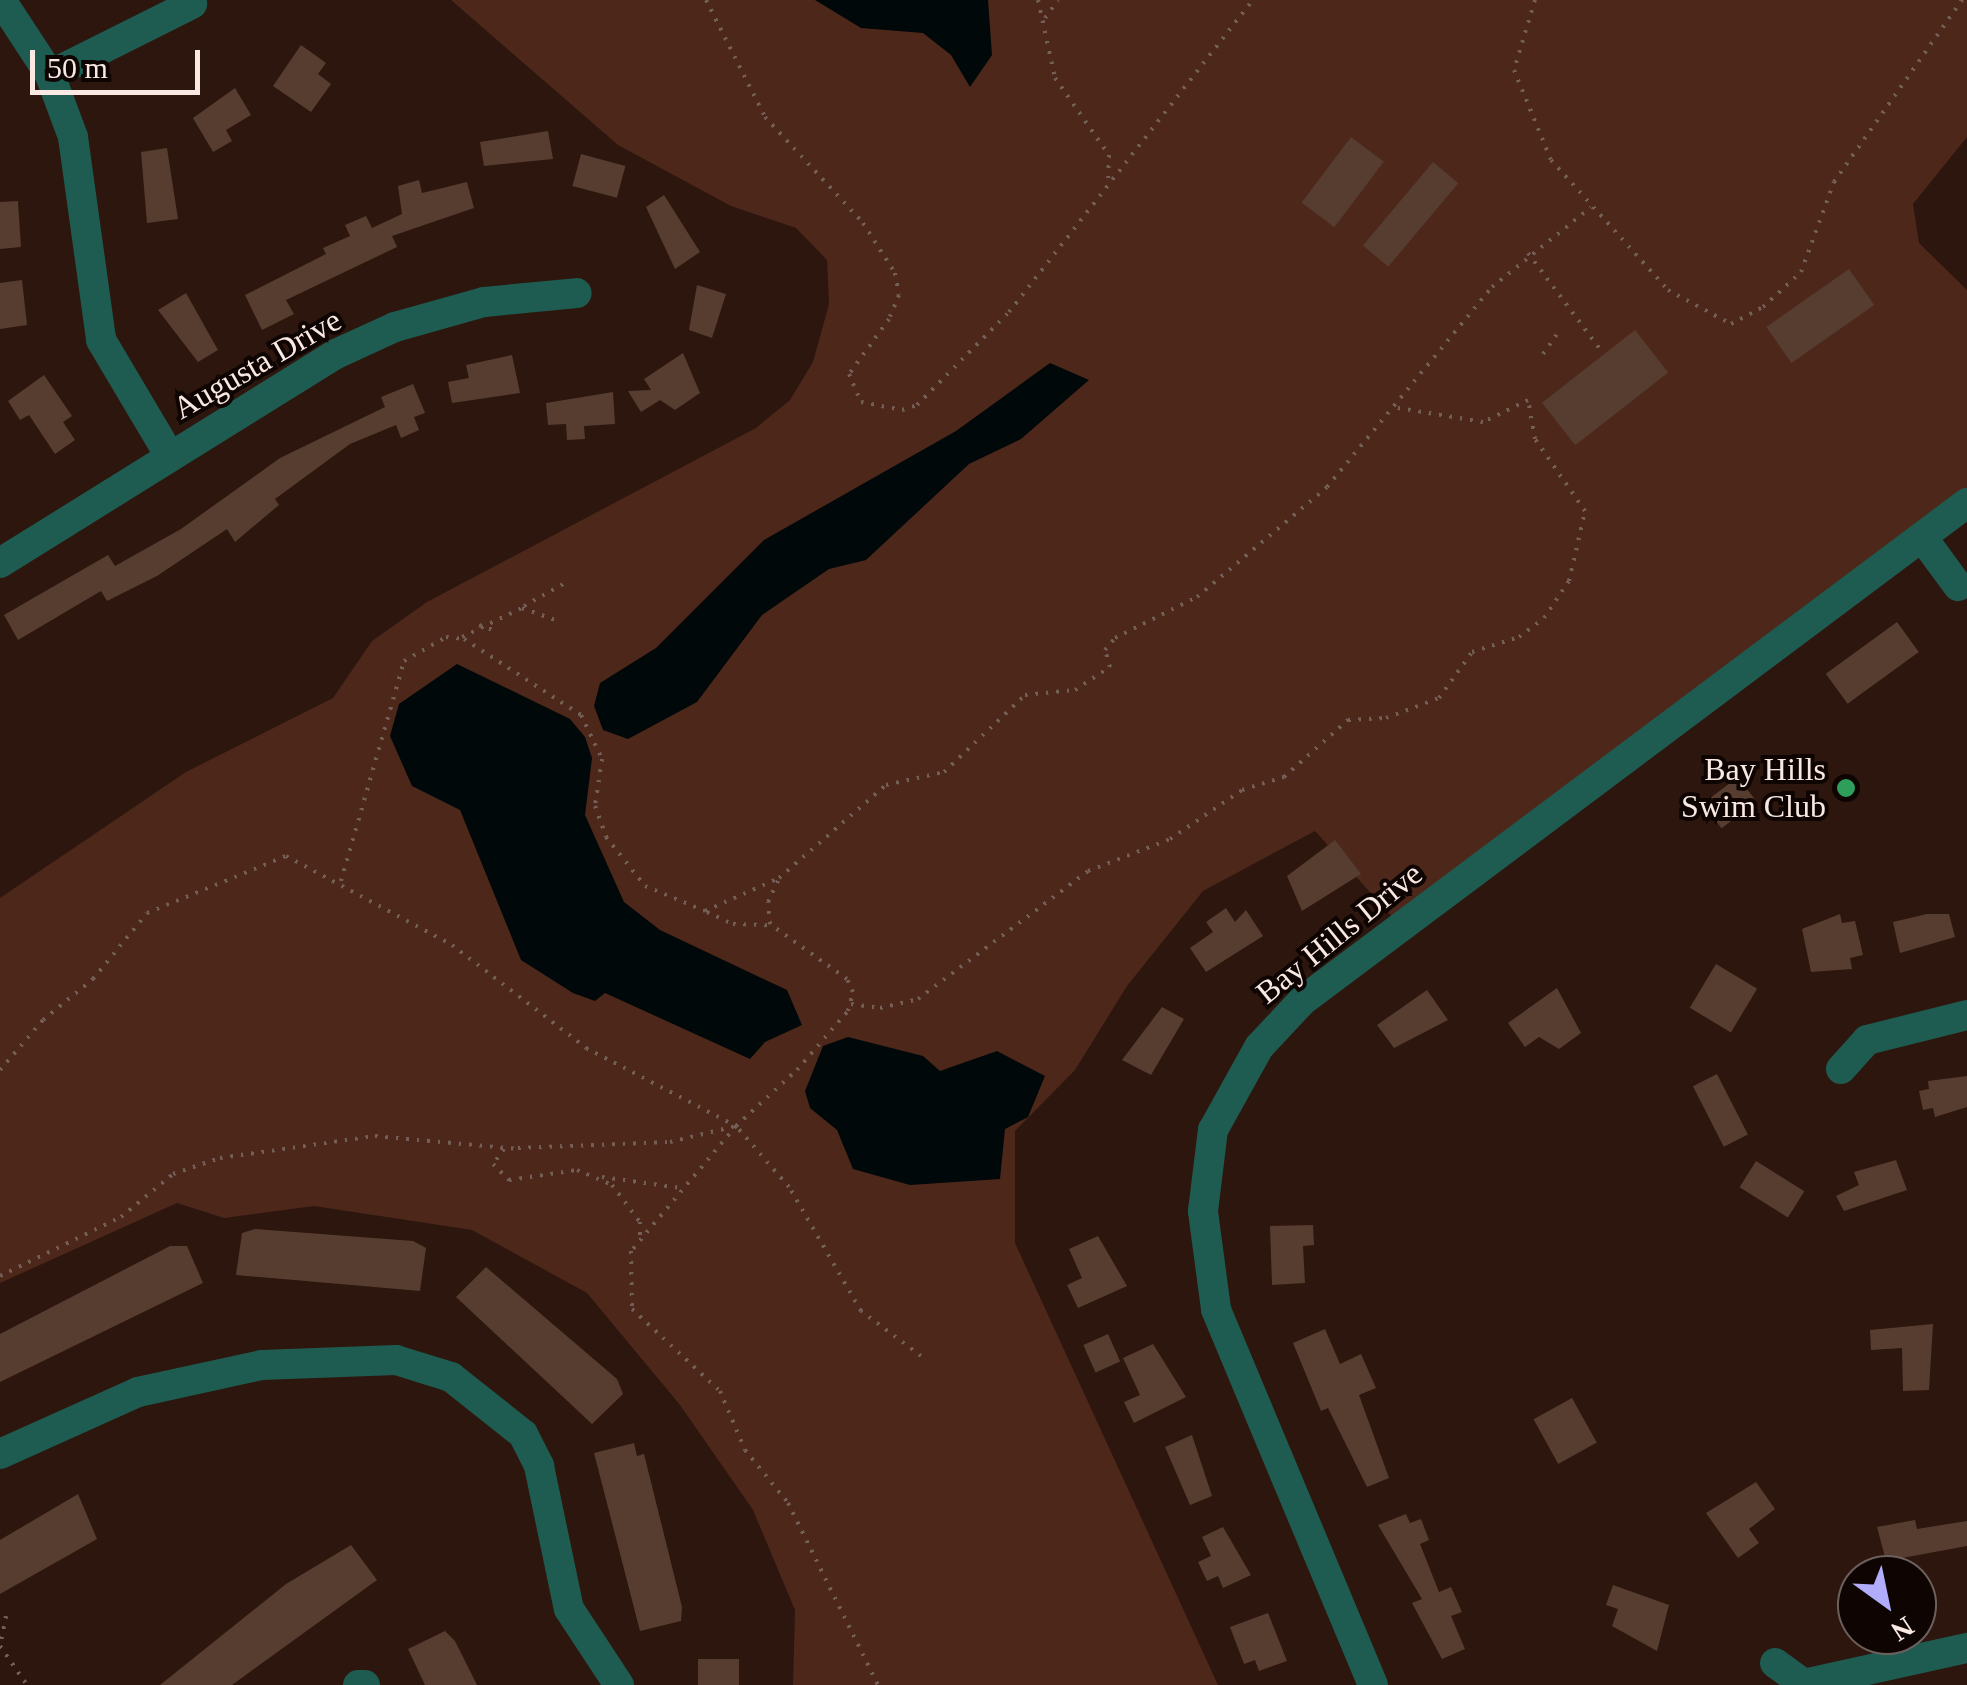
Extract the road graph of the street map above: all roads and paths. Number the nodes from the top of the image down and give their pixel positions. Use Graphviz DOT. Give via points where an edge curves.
graph roads {
  1 [pos="1,0"];
  2 [pos="706,0"];
  3 [pos="1038,0"];
  4 [pos="1058,0"];
  5 [pos="1253,0"];
  6 [pos="1534,0"];
  7 [pos="1962,0"];
  8 [pos="192,4"];
  9 [pos="1045,18"];
  10 [pos="50,75"];
  11 [pos="1105,186"];
  12 [pos="1591,207"];
  13 [pos="1528,253"];
  14 [pos="577,293"];
  15 [pos="1559,331"];
  16 [pos="1599,348"];
  17 [pos="1543,354"];
  18 [pos="1392,407"];
  19 [pos="170,456"];
  20 [pos="1967,503"];
  21 [pos="1922,537"];
  22 [pos="0,564"];
  23 [pos="563,584"];
  24 [pos="1958,586"];
  25 [pos="522,608"];
  26 [pos="557,622"];
  27 [pos="479,625"];
  28 [pos="498,632"];
  29 [pos="461,638"];
  30 [pos="779,878"];
  31 [pos="341,881"];
  32 [pos="705,911"];
  33 [pos="770,924"];
  34 [pos="851,1004"];
  35 [pos="1967,1015"];
  36 [pos="1841,1068"];
  37 [pos="0,1070"];
  38 [pos="736,1126"];
  39 [pos="518,1148"];
  40 [pos="599,1178"];
  41 [pos="681,1188"];
  42 [pos="640,1239"];
  43 [pos="0,1276"];
  44 [pos="921,1356"];
  45 [pos="0,1454"];
  46 [pos="6,1616"];
  47 [pos="1967,1648"];
  48 [pos="1775,1663"];
  49 [pos="27,1685"];
  50 [pos="618,1685"];
  51 [pos="878,1685"];
  52 [pos="1374,1685"];
  1 -- 10 [label="street"];
  2 -- 11 [label="path" via="765,118 863,222 895,272 899,295 889,319 850,374 861,402 917,405 1009,312"];
  3 -- 9 [label="path"];
  4 -- 9 [label="path"];
  5 -- 11 [label="path"];
  6 -- 12 [label="path" via="1514,70 1550,160"];
  7 -- 12 [label="path" via="1834,182 1801,272 1747,318 1709,318 1668,290"];
  8 -- 10 [label="street"];
  9 -- 11 [label="path" via="1055,78 1109,154"];
  10 -- 19 [label="street" via="82,175 101,340"];
  12 -- 13 [label="path"];
  13 -- 16 [label="path"];
  13 -- 18 [label="path"];
  14 -- 19 [label="street, Augusta Drive" via="484,302 395,327"];
  15 -- 17 [label="path"];
  18 -- 30 [label="path" via="1326,488 1224,575 1162,620 1108,644 1104,672 1075,690 1026,695 963,759 925,781 886,785"];
  18 -- 34 [label="path" via="1482,422 1528,400 1535,438 1585,511 1570,581 1544,618 1520,636 1472,652 1439,698 1386,718 1348,720 1284,777 1242,790 1170,839 1088,870 918,999 880,1008"];
  19 -- 22 [label="street, Augusta Drive"];
  20 -- 21 [label="street, Bay Hills Drive"];
  21 -- 24 [label="street"];
  21 -- 52 [label="street, Bay Hills Drive" via="1302,1002 1259,1047 1212,1130 1203,1211 1216,1309"];
  23 -- 25 [label="path"];
  25 -- 26 [label="path"];
  25 -- 27 [label="path"];
  27 -- 28 [label="path"];
  27 -- 29 [label="path"];
  29 -- 31 [label="path" via="420,647 404,661"];
  29 -- 32 [label="path" via="582,714 602,758 595,806 618,858 660,895"];
  30 -- 32 [label="path"];
  30 -- 33 [label="path" via="768,902"];
  31 -- 37 [label="path" via="286,856 147,912"];
  31 -- 38 [label="path" via="452,944 572,1040"];
  32 -- 33 [label="path" via="733,924"];
  33 -- 34 [label="path" via="847,979"];
  34 -- 38 [label="path" via="798,1070"];
  35 -- 36 [label="street" via="1867,1040"];
  38 -- 39 [label="path" via="670,1142"];
  38 -- 41 [label="path"];
  38 -- 44 [label="path" via="788,1187 861,1311"];
  39 -- 40 [label="path" via="496,1153 500,1176 514,1181 576,1170"];
  39 -- 43 [label="path" via="374,1136 220,1158 173,1174 120,1217"];
  40 -- 41 [label="path"];
  40 -- 42 [label="path" via="640,1222"];
  41 -- 42 [label="path"];
  42 -- 51 [label="path" via="626,1260 634,1315 720,1390 745,1450 788,1503"];
  45 -- 50 [label="street" via="138,1392 262,1365 396,1360 451,1377 523,1434 539,1466 570,1609"];
  46 -- 49 [label="path" via="0,1646"];
  47 -- 48 [label="street" via="1804,1684"];
}
